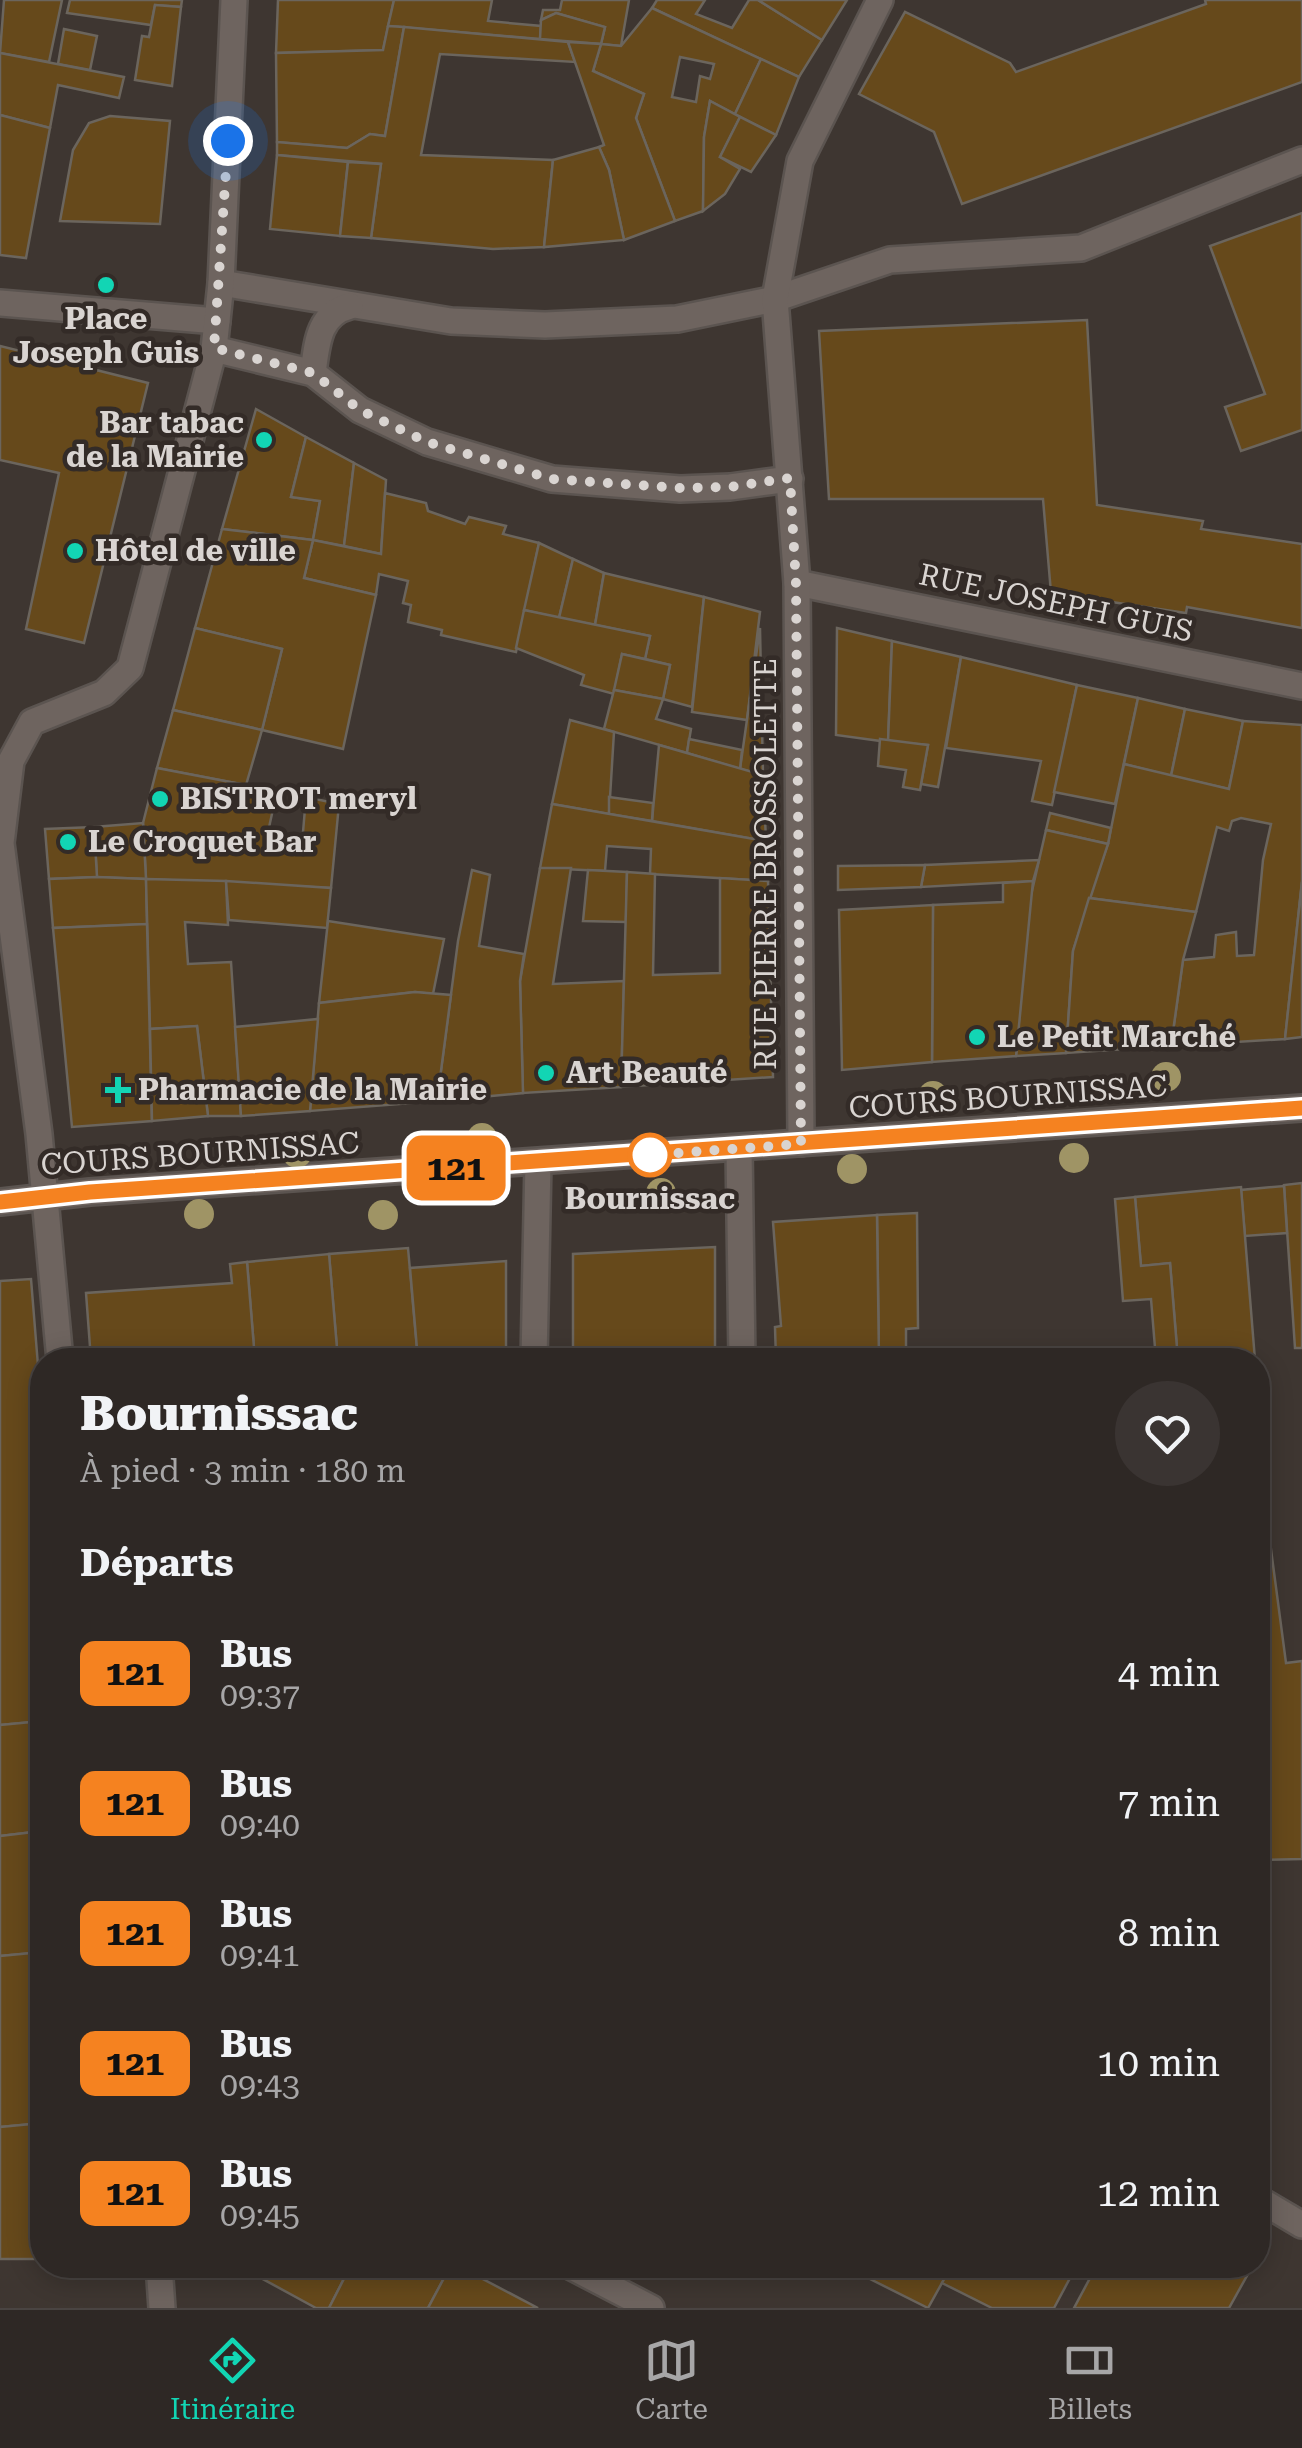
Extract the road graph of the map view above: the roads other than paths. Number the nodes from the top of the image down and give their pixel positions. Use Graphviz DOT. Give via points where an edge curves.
graph roads {
  1 [pos="234,0"];
  2 [pos="880,0"];
  3 [pos="1302,160"];
  4 [pos="221,282"];
  5 [pos="775,299"];
  6 [pos="0,303"];
  7 [pos="350,306"];
  8 [pos="217,320"];
  9 [pos="214,348"];
  10 [pos="313,373"];
  11 [pos="790,478"];
  12 [pos="796,584"];
  13 [pos="1302,686"];
  14 [pos="6,759"];
  15 [pos="1302,1108"];
  16 [pos="801,1144"];
  17 [pos="739,1148"];
  18 [pos="538,1162"];
  19 [pos="45,1197"];
  20 [pos="0,1202"];
  21 [pos="59,1348"];
  22 [pos="534,1348"];
  23 [pos="742,1348"];
  24 [pos="1270,2206"];
  25 [pos="1302,2225"];
  26 [pos="160,2278"];
  27 [pos="593,2278"];
  28 [pos="162,2308"];
  29 [pos="651,2308"];
  1 -- 4 [label="street"];
  2 -- 5 [label="street, RUE PIERRE BROSSOLETTE" via="800,161"];
  3 -- 5 [label="street" via="1081,248 890,260"];
  4 -- 7 [label="street"];
  4 -- 8 [label="street"];
  5 -- 7 [label="street" via="678,319 544,326"];
  5 -- 11 [label="street, RUE PIERRE BROSSOLETTE"];
  6 -- 8 [label="street"];
  7 -- 10 [label="street" via="323,323"];
  8 -- 9 [label="street"];
  9 -- 10 [label="street"];
  9 -- 14 [label="street" via="130,668 104,693 32,722"];
  10 -- 11 [label="street" via="360,410 427,442 552,479 680,488"];
  11 -- 12 [label="street, RUE PIERRE BROSSOLETTE"];
  12 -- 13 [label="street, RUE JOSEPH GUIS"];
  12 -- 16 [label="street, RUE PIERRE BROSSOLETTE"];
  14 -- 19 [label="street" via="2,843"];
  15 -- 16 [label="street, COURS BOURNISSAC"];
  16 -- 17 [label="street, COURS BOURNISSAC"];
  17 -- 18 [label="street, COURS BOURNISSAC"];
  17 -- 23 [label="street"];
  18 -- 19 [label="street, COURS BOURNISSAC"];
  18 -- 22 [label="street"];
  19 -- 20 [label="street, COURS BOURNISSAC"];
  19 -- 21 [label="street"];
  24 -- 25 [label="street"];
  26 -- 28 [label="street"];
  27 -- 29 [label="street"];
}
